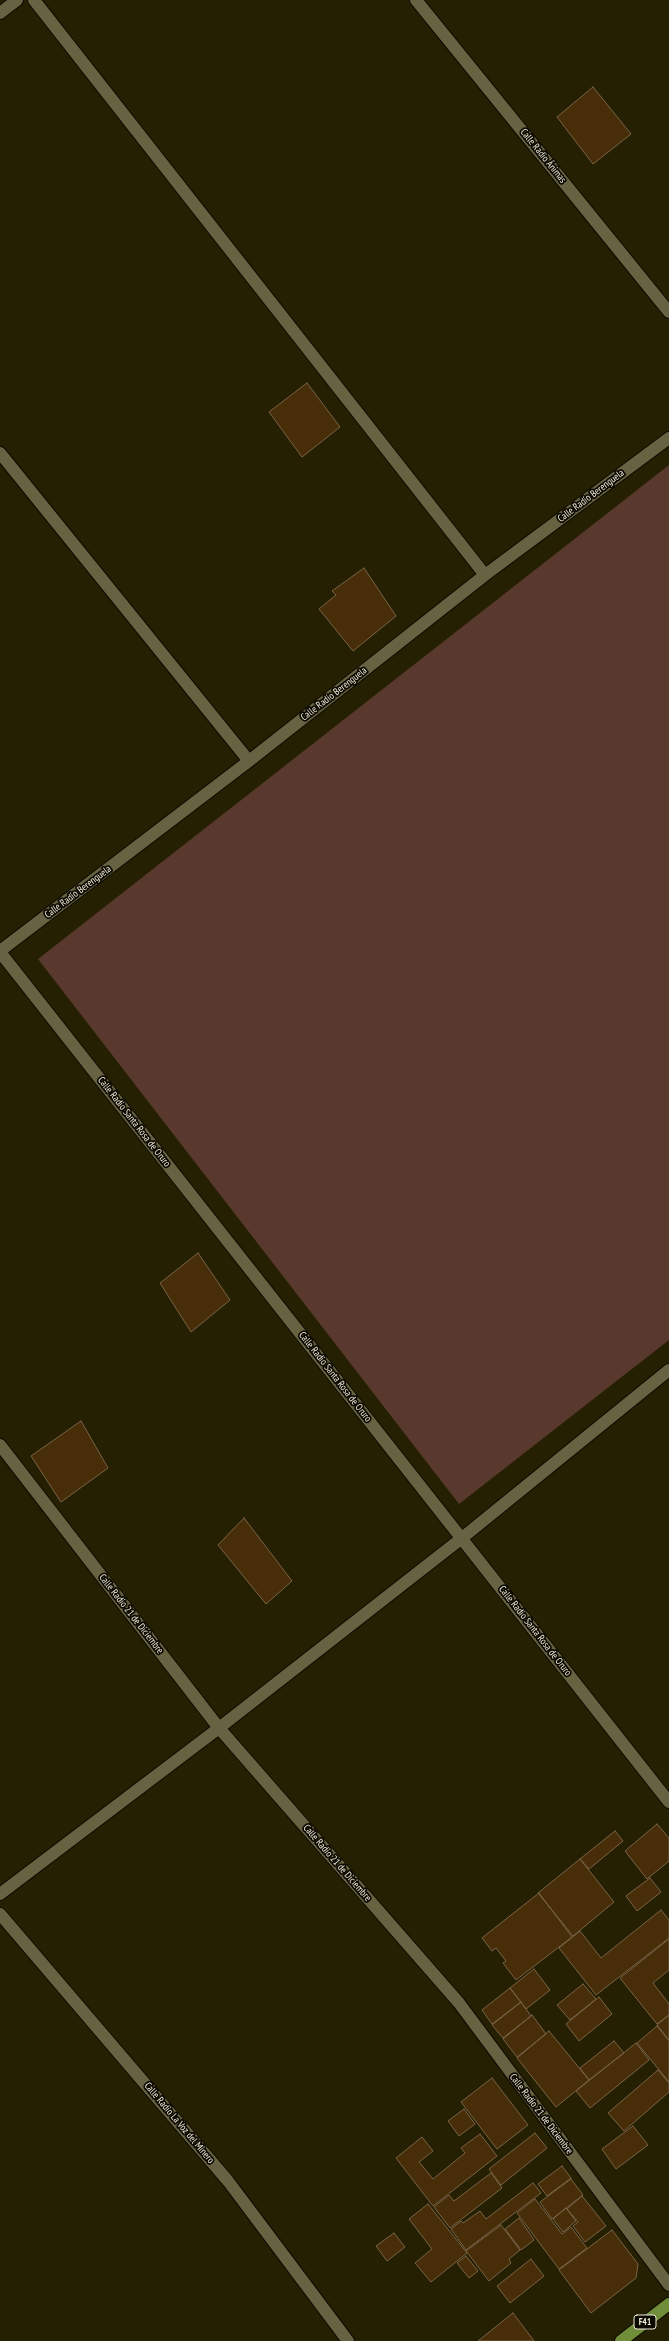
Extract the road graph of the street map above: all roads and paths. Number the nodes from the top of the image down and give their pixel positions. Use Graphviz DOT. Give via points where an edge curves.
graph roads {
  1 [pos="17,0"];
  2 [pos="34,0"];
  3 [pos="416,0"];
  4 [pos="0,13"];
  5 [pos="669,312"];
  6 [pos="669,438"];
  7 [pos="0,453"];
  8 [pos="484,575"];
  9 [pos="248,761"];
  10 [pos="0,952"];
  11 [pos="669,1370"];
  12 [pos="0,1445"];
  13 [pos="462,1538"];
  14 [pos="219,1728"];
  15 [pos="669,1802"];
  16 [pos="0,1894"];
  17 [pos="0,1914"];
  18 [pos="669,2286"];
  19 [pos="669,2304"];
  20 [pos="348,2341"];
  21 [pos="621,2341"];
  1 -- 4 [label="street"];
  2 -- 8 [label="street"];
  3 -- 5 [label="street, Calle Radio Ánimas"];
  6 -- 8 [label="street, Calle Radio Berenguela"];
  7 -- 9 [label="street"];
  8 -- 9 [label="street, Calle Radio Berenguela"];
  9 -- 10 [label="street, Calle Radio Berenguela"];
  10 -- 13 [label="street, Calle Radio Santa Rosa de Oruro"];
  11 -- 13 [label="street"];
  12 -- 14 [label="street, Calle Radio 21 de Diciembre"];
  13 -- 14 [label="street"];
  13 -- 15 [label="street, Calle Radio Santa Rosa de Oruro"];
  14 -- 16 [label="street"];
  14 -- 18 [label="street, Calle Radio 21 de Diciembre" via="459,2003"];
  17 -- 20 [label="street, Calle Radio La Voz del Minero" via="228,2181"];
  19 -- 21 [label="main road, F41"];
}
